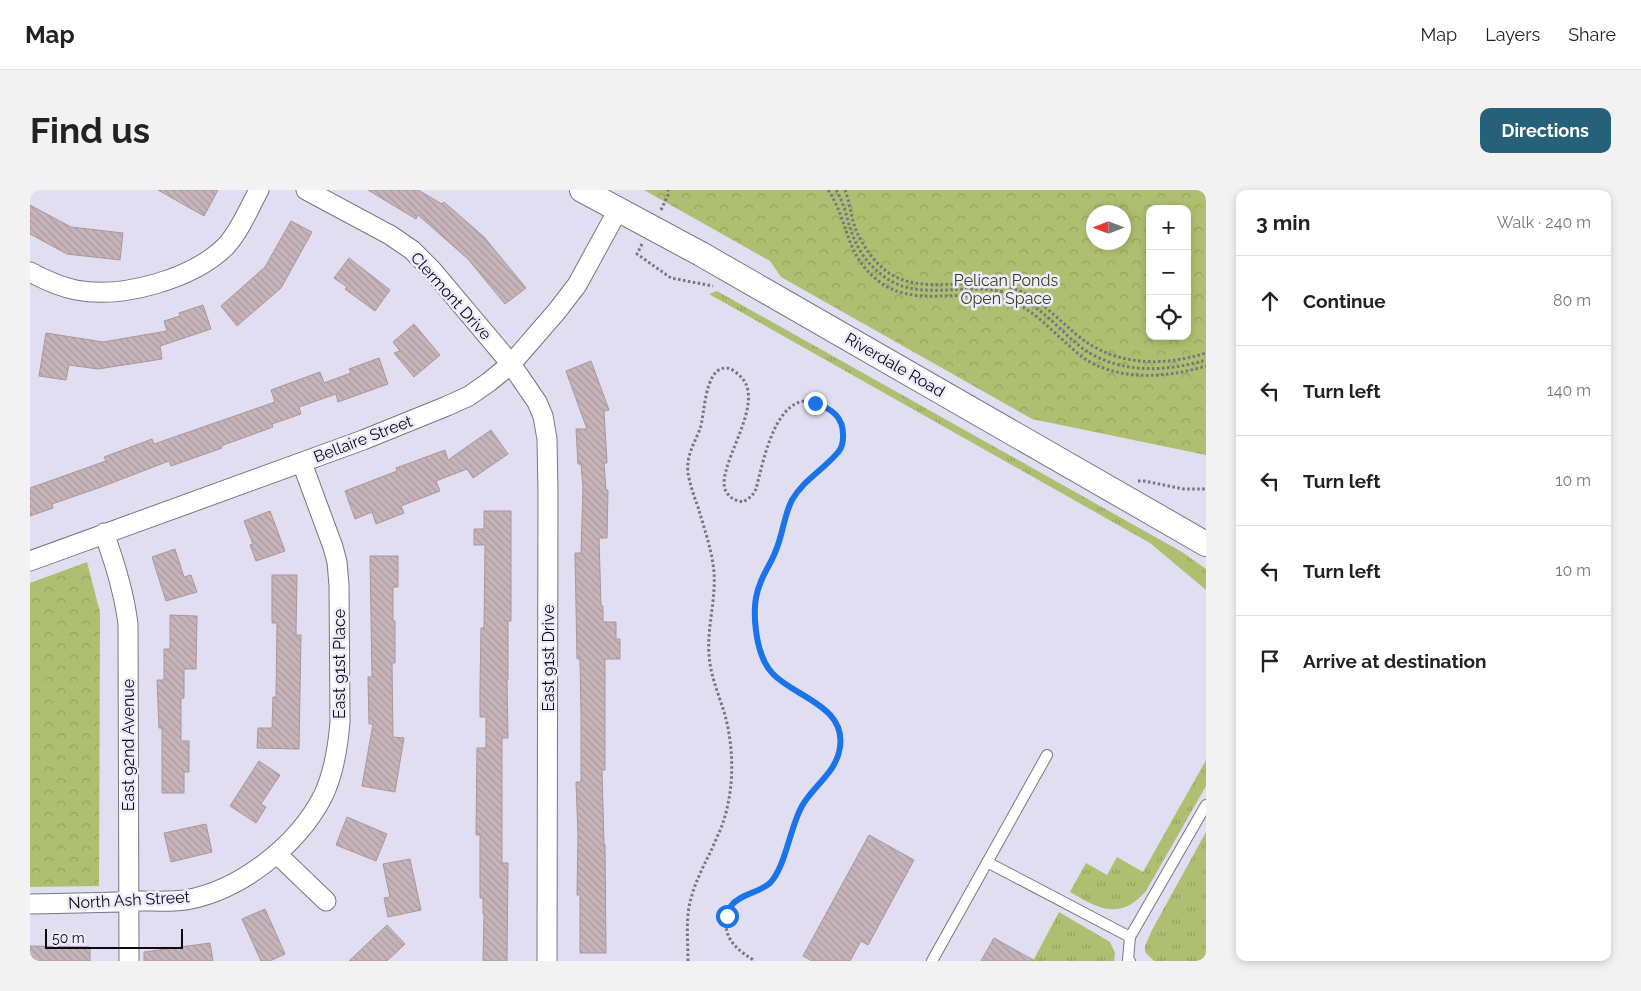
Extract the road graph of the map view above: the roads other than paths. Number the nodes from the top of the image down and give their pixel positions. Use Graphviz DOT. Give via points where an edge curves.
graph roads {
  1 [pos="259,190"];
  2 [pos="306,190"];
  3 [pos="582,190"];
  4 [pos="618,210"];
  5 [pos="30,272"];
  6 [pos="511,364"];
  7 [pos="302,463"];
  8 [pos="104,533"];
  9 [pos="1206,544"];
  10 [pos="30,561"];
  11 [pos="1047,755"];
  12 [pos="1206,805"];
  13 [pos="277,854"];
  14 [pos="987,862"];
  15 [pos="326,901"];
  16 [pos="129,902"];
  17 [pos="30,904"];
  18 [pos="1130,937"];
  19 [pos="129,961"];
  20 [pos="547,961"];
  21 [pos="932,961"];
  22 [pos="1129,961"];
  1 -- 5 [label="street" via="226,245 204,263 160,282 131,289 95,292 59,285"];
  2 -- 6 [label="street, Clermont Drive" via="412,250"];
  3 -- 4 [label="street, Riverdale Road"];
  4 -- 6 [label="street, Bellaire Street" via="577,285"];
  4 -- 9 [label="street, Riverdale Road" via="701,254"];
  6 -- 7 [label="street, Bellaire Street" via="469,396"];
  6 -- 20 [label="street, East 91st Drive" via="537,402 547,440"];
  7 -- 8 [label="street, Bellaire Street"];
  7 -- 13 [label="street, East 91st Place" via="337,562 340,722 324,794 311,815"];
  8 -- 10 [label="street, Bellaire Street"];
  8 -- 16 [label="street, East 92nd Avenue" via="118,571 128,624"];
  11 -- 14 [label="lane"];
  12 -- 18 [label="lane"];
  13 -- 15 [label="street"];
  13 -- 16 [label="street, North Ash Street" via="241,879 213,893 184,900"];
  14 -- 18 [label="lane"];
  14 -- 21 [label="lane"];
  16 -- 17 [label="street, North Ash Street"];
  16 -- 19 [label="street, East 92nd Avenue"];
  18 -- 22 [label="lane"];
}
